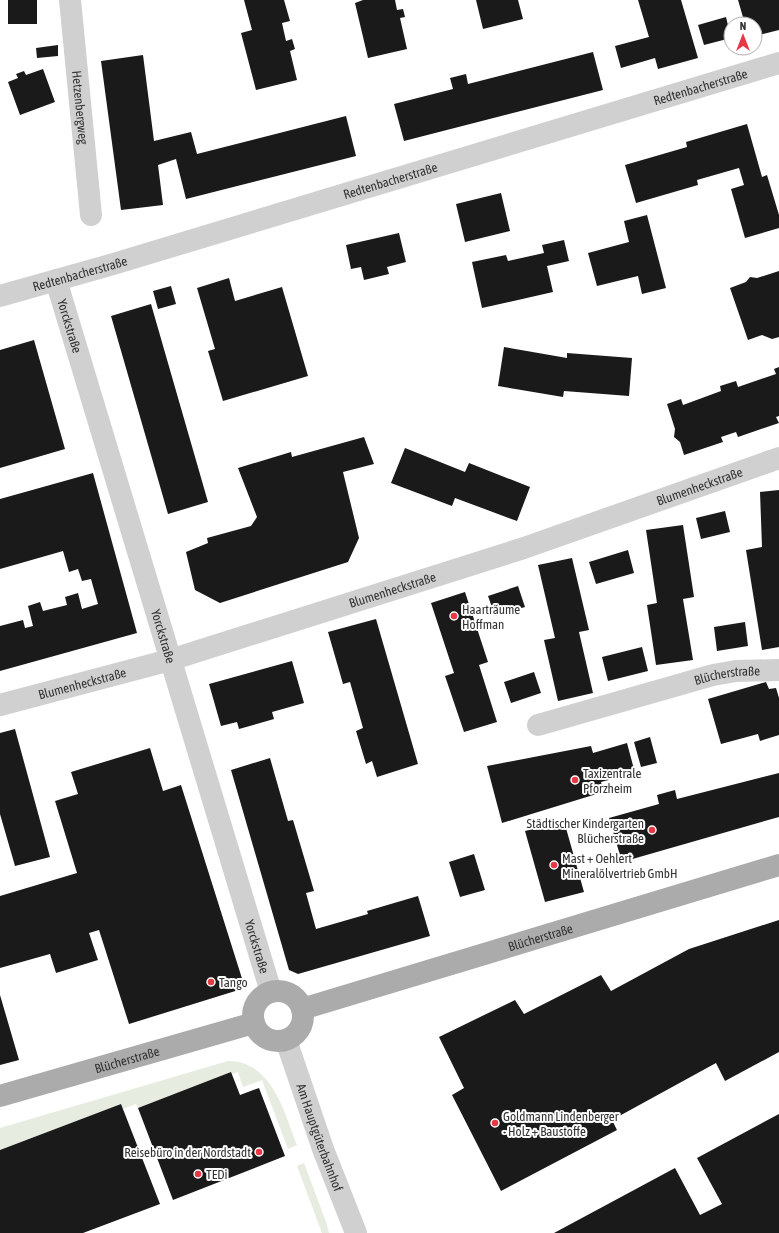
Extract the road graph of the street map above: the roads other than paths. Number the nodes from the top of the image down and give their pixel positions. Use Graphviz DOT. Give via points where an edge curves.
graph roads {
  1 [pos="70,0"];
  2 [pos="779,63"];
  3 [pos="91,215"];
  4 [pos="56,280"];
  5 [pos="0,296"];
  6 [pos="779,458"];
  7 [pos="170,660"];
  8 [pos="779,670"];
  9 [pos="0,705"];
  10 [pos="538,725"];
  11 [pos="779,865"];
  12 [pos="271,992"];
  13 [pos="302,1009"];
  14 [pos="254,1023"];
  15 [pos="286,1040"];
  16 [pos="0,1096"];
  17 [pos="356,1233"];
  1 -- 3 [label="street, Hetzenbergweg"];
  2 -- 4 [label="street, Redtenbacherstraße"];
  4 -- 5 [label="street, Redtenbacherstraße"];
  4 -- 7 [label="street, Yorckstraße"];
  6 -- 7 [label="street, Blumenheckstraße" via="524,548"];
  7 -- 9 [label="street, Blumenheckstraße"];
  7 -- 12 [label="street, Yorckstraße"];
  8 -- 10 [label="street, Blücherstraße" via="749,670 713,675"];
  11 -- 13 [label="main road, Blücherstraße"];
  12 -- 13 [label="main road" via="281,991 290,994 298,1000"];
  12 -- 14 [label="main road" via="256,1004"];
  13 -- 15 [label="main road" via="301,1028"];
  14 -- 15 [label="main road" via="258,1032 266,1039 276,1042"];
  14 -- 16 [label="main road, Blücherstraße"];
  15 -- 17 [label="street, Am Hauptgüterbahnhof" via="320,1142"];
}
